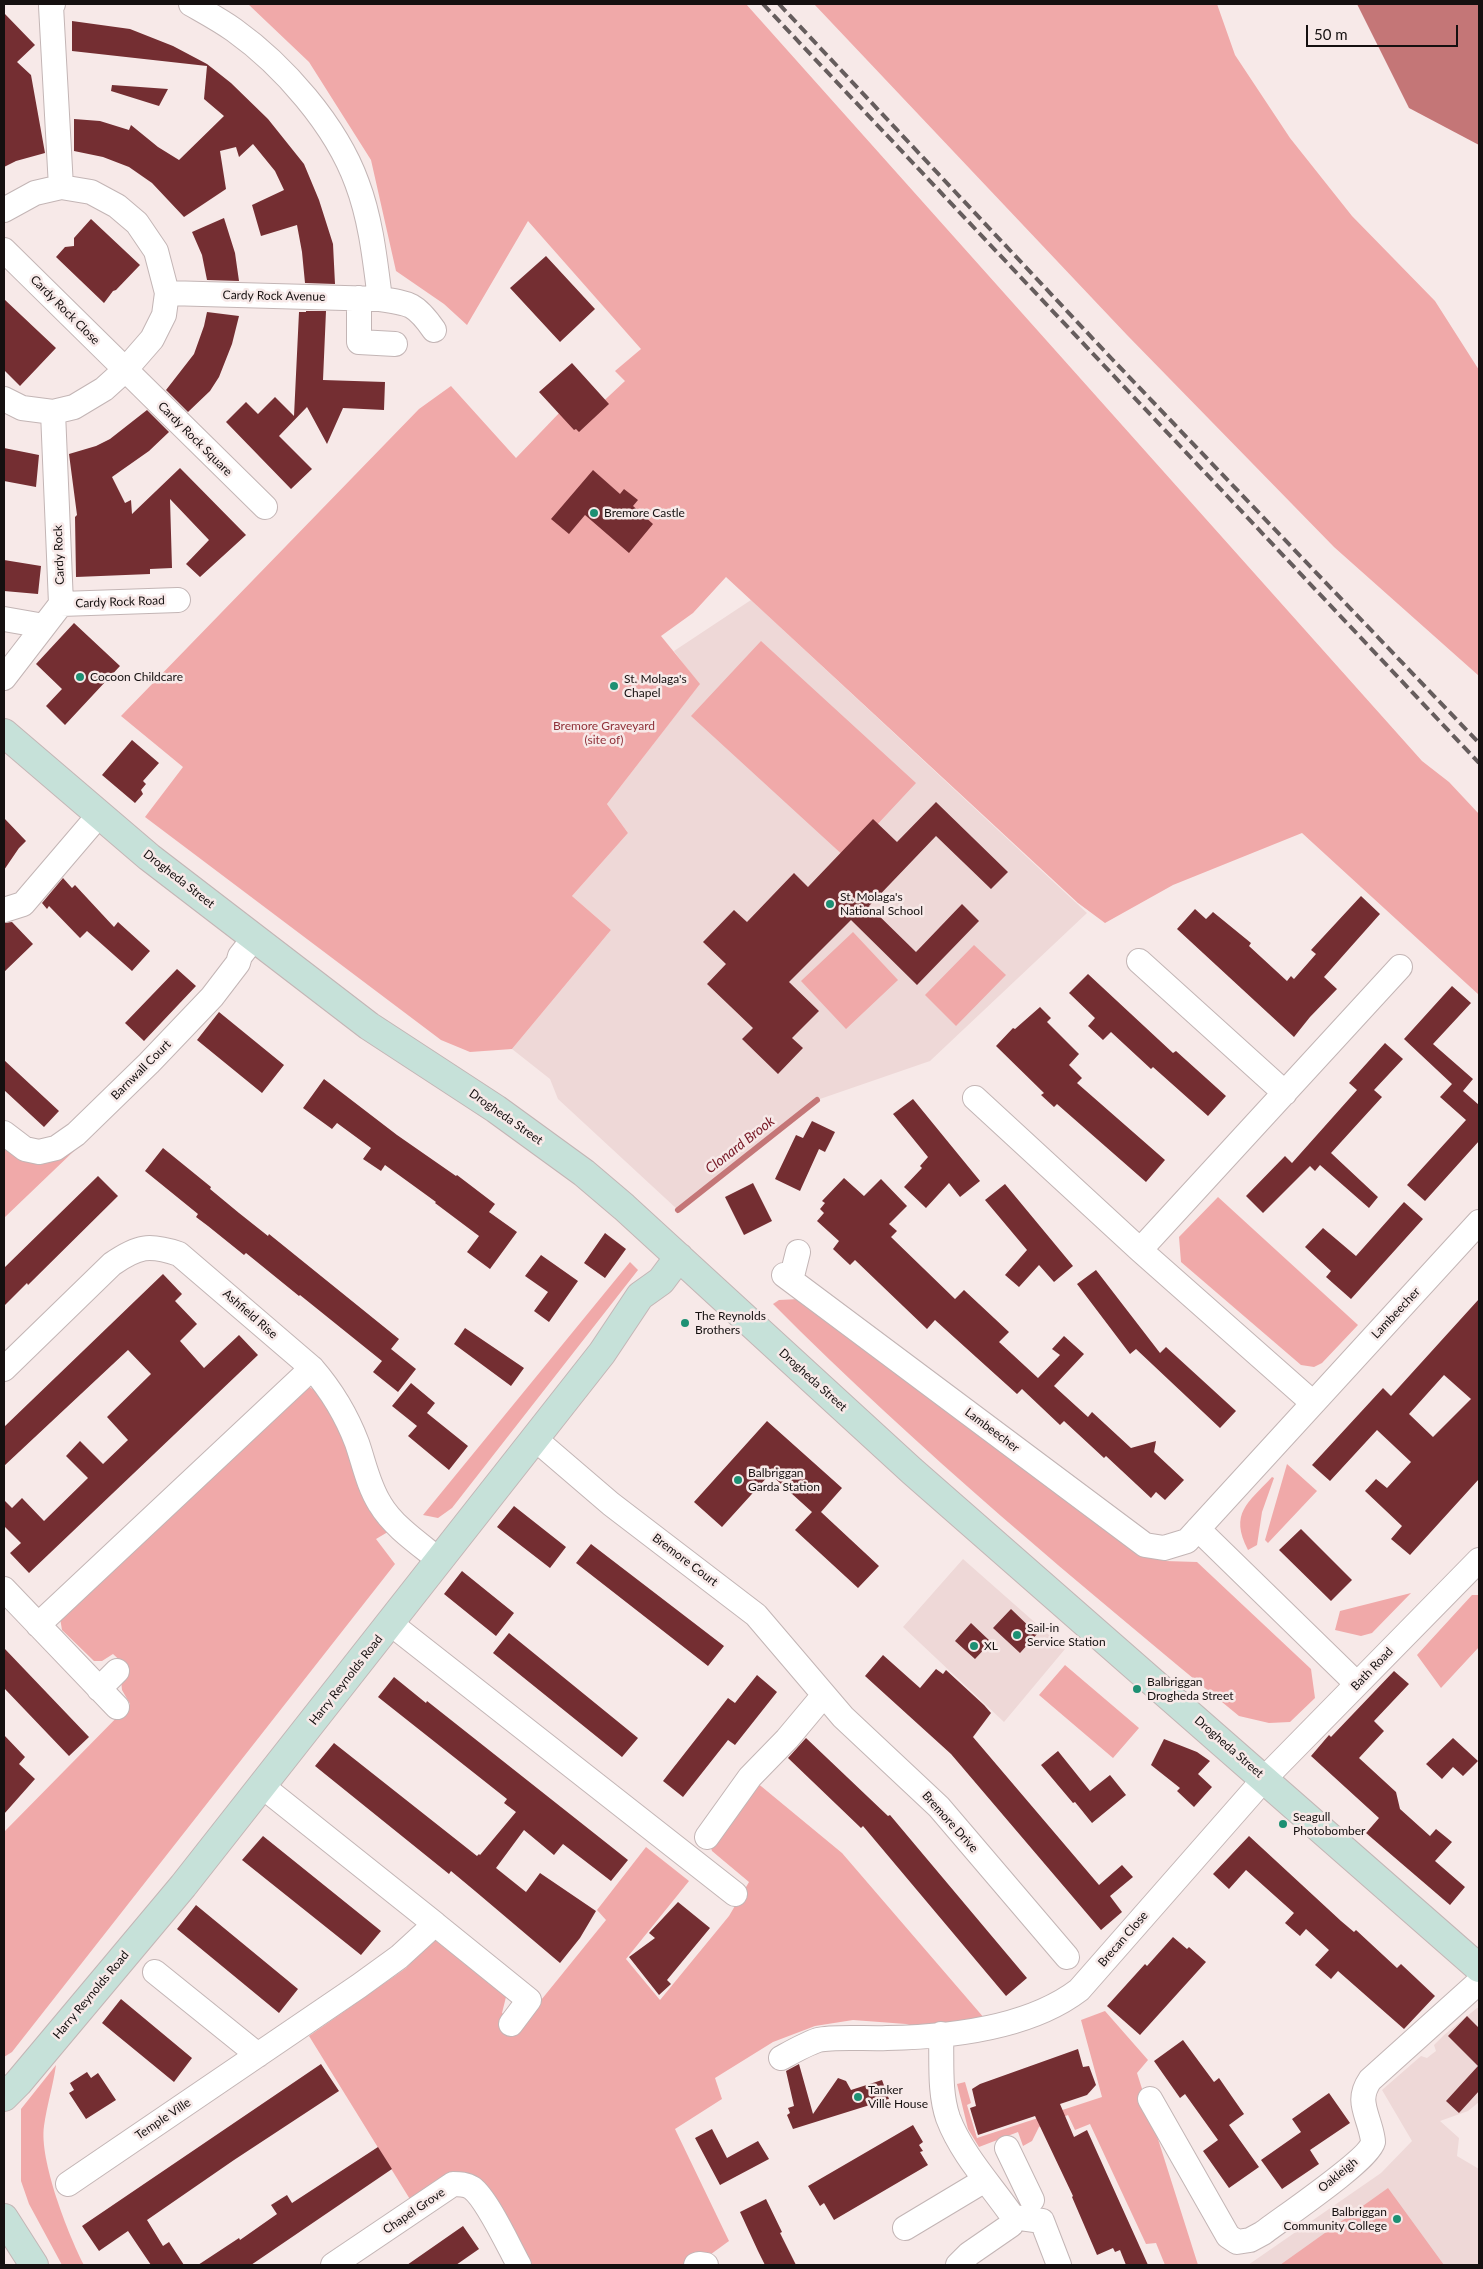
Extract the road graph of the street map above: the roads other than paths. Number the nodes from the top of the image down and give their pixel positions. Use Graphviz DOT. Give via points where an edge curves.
graph roads {
  1 [pos="191,4"];
  2 [pos="51,5"];
  3 [pos="61,187"];
  4 [pos="4,210"];
  5 [pos="4,250"];
  6 [pos="167,293"];
  7 [pos="369,298"];
  8 [pos="434,330"];
  9 [pos="395,344"];
  10 [pos="125,370"];
  11 [pos="4,399"];
  12 [pos="52,412"];
  13 [pos="265,508"];
  14 [pos="178,600"];
  15 [pos="61,604"];
  16 [pos="4,619"];
  17 [pos="44,626"];
  18 [pos="4,678"];
  19 [pos="4,732"];
  20 [pos="99,815"];
  21 [pos="4,910"];
  22 [pos="254,938"];
  23 [pos="1139,961"];
  24 [pos="1400,967"];
  25 [pos="1284,1093"];
  26 [pos="974,1098"];
  27 [pos="4,1133"];
  28 [pos="1479,1222"];
  29 [pos="1140,1250"];
  30 [pos="798,1252"];
  31 [pos="679,1258"];
  32 [pos="312,1368"];
  33 [pos="4,1369"];
  34 [pos="1313,1403"];
  35 [pos="534,1438"];
  36 [pos="1198,1529"];
  37 [pos="438,1559"];
  38 [pos="1479,1560"];
  39 [pos="4,1589"];
  40 [pos="390,1623"];
  41 [pos="38,1625"];
  42 [pos="117,1671"];
  43 [pos="1357,1684"];
  44 [pos="99,1689"];
  45 [pos="823,1696"];
  46 [pos="117,1708"];
  47 [pos="1265,1778"];
  48 [pos="262,1786"];
  49 [pos="707,1837"];
  50 [pos="735,1894"];
  51 [pos="436,1924"];
  52 [pos="1067,1957"];
  53 [pos="1479,1968"];
  54 [pos="155,1972"];
  55 [pos="1479,1982"];
  56 [pos="511,2024"];
  57 [pos="941,2034"];
  58 [pos="258,2055"];
  59 [pos="780,2058"];
  60 [pos="4,2097"];
  61 [pos="1150,2099"];
  62 [pos="1007,2148"];
  63 [pos="1019,2172"];
  64 [pos="68,2184"];
  65 [pos="988,2184"];
  66 [pos="1032,2200"];
  67 [pos="1013,2217"];
  68 [pos="4,2218"];
  69 [pos="905,2228"];
  70 [pos="34,2265"];
  71 [pos="333,2265"];
  72 [pos="519,2265"];
  73 [pos="696,2265"];
  74 [pos="706,2265"];
  75 [pos="958,2265"];
  76 [pos="1059,2265"];
  1 -- 7 [label="street" via="234,30 279,69 314,109 337,142 357,182 372,235"];
  2 -- 3 [label="street"];
  3 -- 4 [label="street" via="35,193"];
  3 -- 6 [label="street" via="91,192 118,206 136,223 156,251"];
  5 -- 10 [label="street, Cardy Rock Close"];
  6 -- 7 [label="street, Cardy Rock Avenue"];
  6 -- 10 [label="street" via="164,316 152,339"];
  7 -- 8 [label="street, Cardy Rock Avenue" via="409,303"];
  7 -- 9 [label="street" via="359,342"];
  10 -- 12 [label="street" via="104,389 74,407"];
  10 -- 13 [label="street, Cardy Rock Square"];
  11 -- 12 [label="street" via="22,408"];
  12 -- 15 [label="street, Cardy Rock"];
  14 -- 15 [label="street, Cardy Rock Road"];
  15 -- 17 [label="street"];
  16 -- 17 [label="street"];
  17 -- 18 [label="street"];
  19 -- 20 [label="main road, Drogheda Street"];
  20 -- 21 [label="street" via="23,904"];
  20 -- 22 [label="main road, Drogheda Street"];
  22 -- 27 [label="street, Barnwall Court" via="212,997 76,1134 56,1148 39,1152 25,1149"];
  22 -- 31 [label="main road, Drogheda Street" via="369,1026 496,1109 584,1172"];
  23 -- 25 [label="street"];
  24 -- 25 [label="street"];
  25 -- 29 [label="street"];
  26 -- 29 [label="street"];
  28 -- 34 [label="street, Lambeecher"];
  29 -- 34 [label="street"];
  30 -- 36 [label="street, Lambeecher" via="787,1278 1145,1545 1164,1548 1177,1545 1187,1541"];
  31 -- 35 [label="main road, Harry Reynolds Road" via="640,1296 602,1353"];
  31 -- 47 [label="main road, Drogheda Street" via="927,1484"];
  32 -- 33 [label="street, Ashfield Rise" via="179,1254 146,1247 130,1252 112,1264"];
  32 -- 37 [label="street, Ashfield Rise" via="330,1388 345,1414 380,1505 398,1526"];
  32 -- 41 [label="street"];
  34 -- 36 [label="street, Lambeecher"];
  35 -- 37 [label="main road, Harry Reynolds Road"];
  35 -- 45 [label="street, Bremore Court" via="612,1504 756,1615"];
  36 -- 43 [label="street"];
  37 -- 40 [label="main road, Harry Reynolds Road"];
  38 -- 43 [label="street, Bath Road"];
  39 -- 41 [label="street"];
  40 -- 48 [label="main road, Harry Reynolds Road"];
  40 -- 50 [label="street"];
  41 -- 44 [label="street"];
  42 -- 44 [label="street"];
  43 -- 47 [label="street, Bath Road"];
  44 -- 46 [label="street"];
  45 -- 49 [label="street" via="750,1777"];
  45 -- 52 [label="street, Bremore Drive" via="940,1807"];
  47 -- 53 [label="main road, Drogheda Street"];
  47 -- 57 [label="street, Brecan Close" via="1079,1990 1066,2000 1038,2012 974,2031"];
  48 -- 51 [label="street"];
  48 -- 60 [label="main road, Harry Reynolds Road"];
  51 -- 56 [label="street" via="530,2000"];
  51 -- 58 [label="street, Temple Ville" via="399,1957"];
  54 -- 58 [label="street"];
  55 -- 61 [label="street, Oakleigh" via="1370,2080 1364,2089 1362,2097 1373,2141 1370,2149 1343,2174 1250,2240 1237,2242 1228,2236"];
  57 -- 59 [label="street, Brecan Close" via="819,2040"];
  57 -- 65 [label="street" via="942,2085 948,2116 960,2144"];
  58 -- 64 [label="street, Temple Ville"];
  62 -- 63 [label="street"];
  63 -- 65 [label="street"];
  63 -- 66 [label="street"];
  65 -- 67 [label="street"];
  65 -- 69 [label="street"];
  67 -- 75 [label="street" via="1011,2225"];
  67 -- 76 [label="street" via="1042,2221"];
  68 -- 70 [label="main road"];
  71 -- 72 [label="street, Chapel Grove" via="453,2184 472,2188 481,2199"];
  73 -- 74 [label="street"];
}
